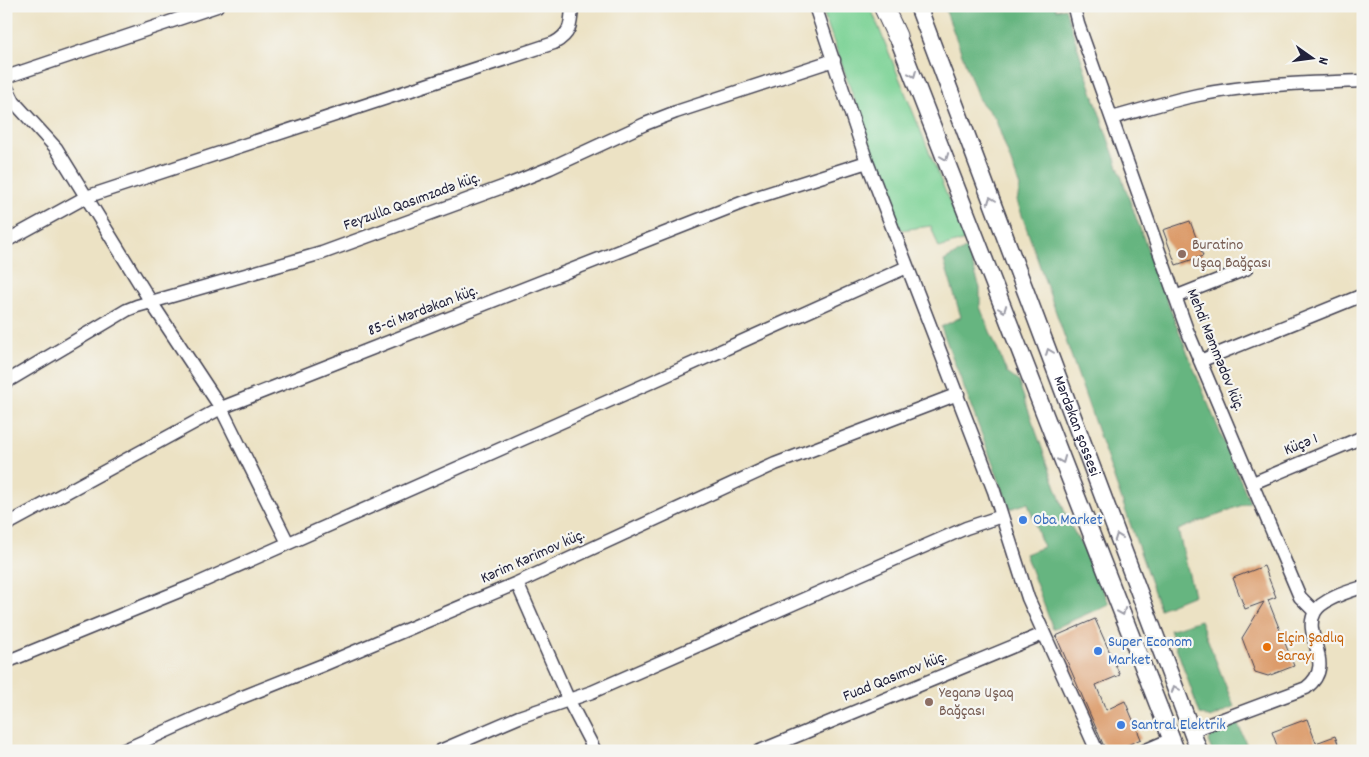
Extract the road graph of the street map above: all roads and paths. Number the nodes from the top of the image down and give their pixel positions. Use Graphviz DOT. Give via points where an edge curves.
graph roads {
  1 [pos="217,6"];
  2 [pos="572,6"];
  3 [pos="815,6"];
  4 [pos="885,6"];
  5 [pos="919,6"];
  6 [pos="1076,6"];
  7 [pos="897,36"];
  8 [pos="834,60"];
  9 [pos="6,77"];
  10 [pos="1363,81"];
  11 [pos="6,86"];
  12 [pos="10,104"];
  13 [pos="1112,118"];
  14 [pos="867,162"];
  15 [pos="86,197"];
  16 [pos="6,241"];
  17 [pos="907,267"];
  18 [pos="1246,269"];
  19 [pos="1363,295"];
  20 [pos="1175,297"];
  21 [pos="151,302"];
  22 [pos="1200,361"];
  23 [pos="6,382"];
  24 [pos="958,394"];
  25 [pos="221,408"];
  26 [pos="1363,437"];
  27 [pos="1252,483"];
  28 [pos="1002,516"];
  29 [pos="6,525"];
  30 [pos="288,543"];
  31 [pos="517,583"];
  32 [pos="1363,587"];
  33 [pos="1315,612"];
  34 [pos="1043,634"];
  35 [pos="6,662"];
  36 [pos="569,701"];
  37 [pos="1191,731"];
  38 [pos="1174,745"];
  39 [pos="122,751"];
  40 [pos="440,751"];
  41 [pos="595,751"];
  42 [pos="760,751"];
  43 [pos="1097,751"];
  44 [pos="1144,751"];
  45 [pos="1198,751"];
  1 -- 9 [label="street"];
  2 -- 15 [label="street" via="568,31 554,43"];
  3 -- 8 [label="street"];
  4 -- 7 [label="highway"];
  37 -- 5 [label="main road, Mərdəkan şossesi, one-way"];
  6 -- 13 [label="street, Mehdi Məmmədov küç." via="1078,24"];
  7 -- 38 [label="main road, Mərdəkan şossesi, one-way"];
  8 -- 14 [label="street"];
  8 -- 21 [label="street, Feyzulla Qasımzadə küç." via="644,124 508,185 322,253"];
  10 -- 13 [label="street" via="1284,84 1221,91 1158,104"];
  11 -- 12 [label="street"];
  12 -- 15 [label="street" via="56,148"];
  13 -- 20 [label="street, Mehdi Məmmədov küç."];
  14 -- 17 [label="street"];
  14 -- 25 [label="street, 85-ci Mərdəkan küç." via="754,198"];
  15 -- 16 [label="street"];
  15 -- 21 [label="street"];
  17 -- 24 [label="street"];
  17 -- 30 [label="street"];
  18 -- 20 [label="street"];
  19 -- 22 [label="street"];
  20 -- 22 [label="street, Mehdi Məmmədov küç."];
  21 -- 23 [label="street, Feyzulla Qasımzadə küç." via="127,310"];
  21 -- 25 [label="street"];
  22 -- 27 [label="street, Mehdi Məmmədov küç."];
  24 -- 28 [label="street"];
  24 -- 31 [label="street, Kərim Kərimov küç." via="775,464"];
  25 -- 29 [label="street, 85-ci Mərdəkan küç."];
  25 -- 30 [label="street"];
  26 -- 27 [label="street, Küçə 1"];
  27 -- 33 [label="street, Mehdi Məmmədov küç." via="1300,597"];
  28 -- 34 [label="street" via="1025,590"];
  28 -- 36 [label="street" via="966,528"];
  30 -- 35 [label="street"];
  31 -- 36 [label="street"];
  31 -- 39 [label="street, Kərim Kərimov küç."];
  32 -- 33 [label="street" via="1328,601"];
  33 -- 37 [label="street" via="1312,620 1319,660 1317,677 1312,684"];
  34 -- 42 [label="street, Fuad Qasımov küç."];
  34 -- 43 [label="street"];
  36 -- 40 [label="street" via="520,717"];
  36 -- 41 [label="street"];
  37 -- 45 [label="main road, Mərdəkan şossesi"];
  38 -- 44 [label="street"];
}
